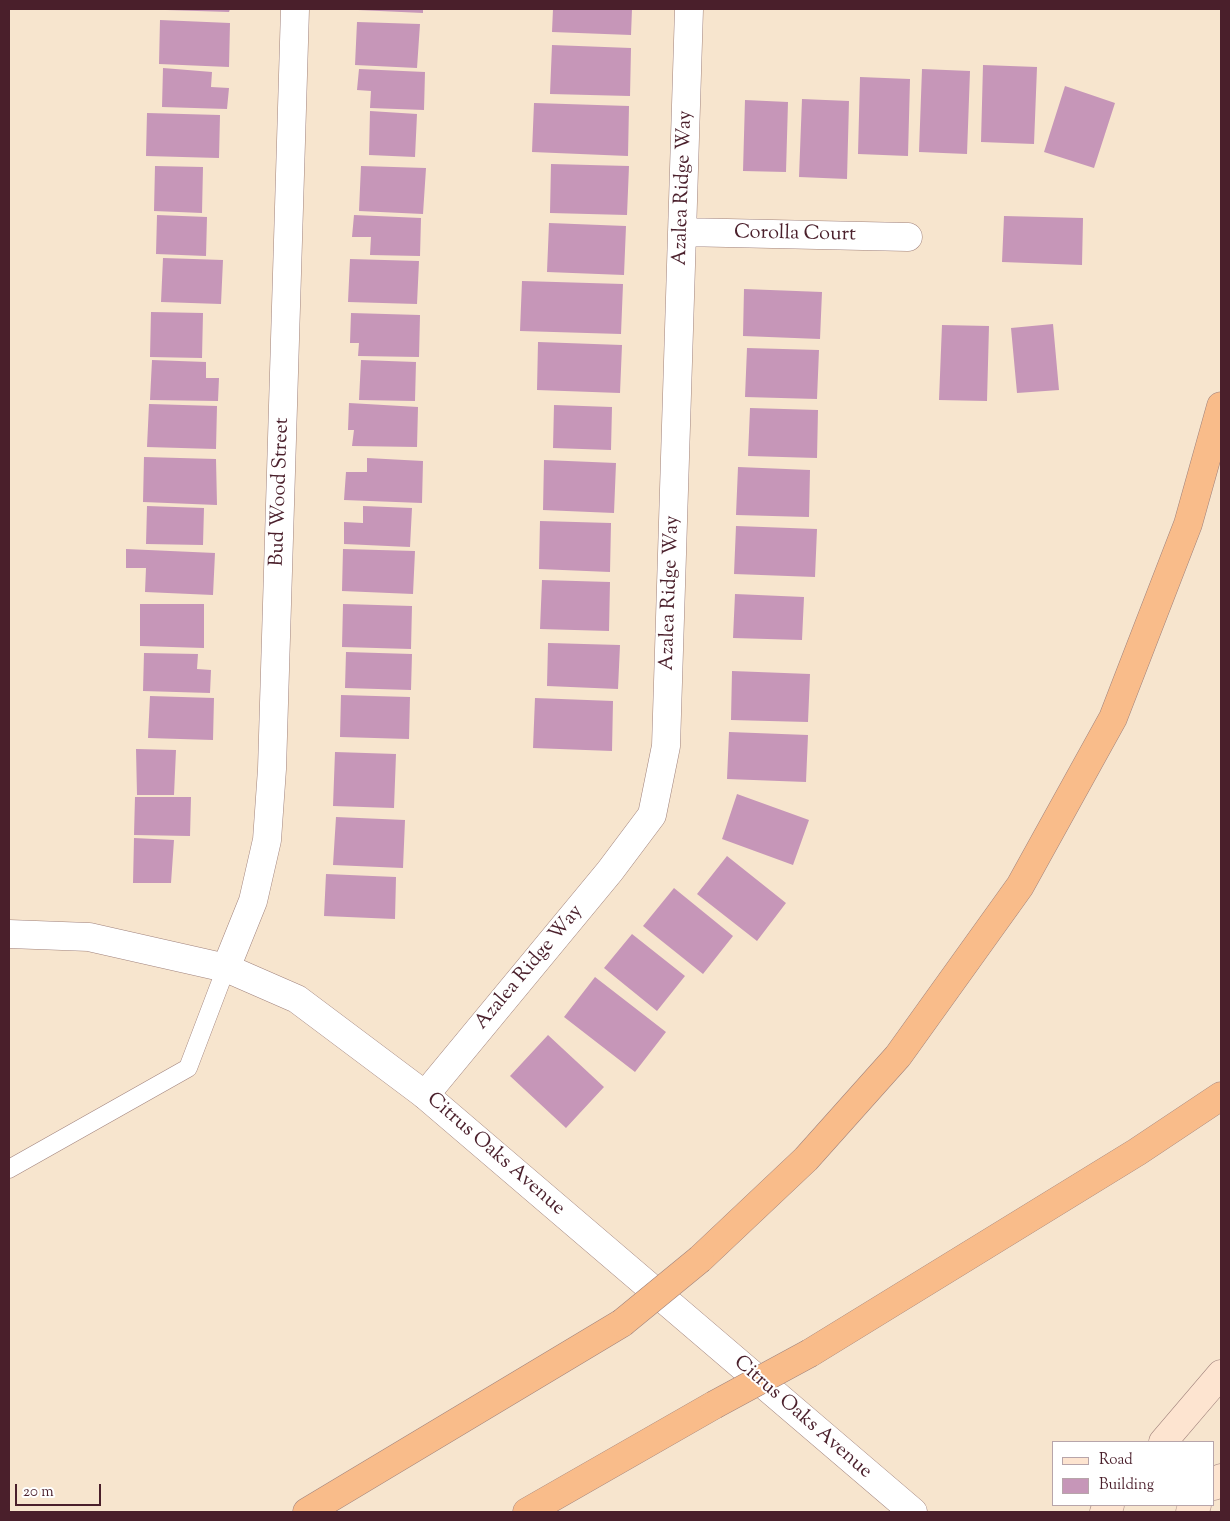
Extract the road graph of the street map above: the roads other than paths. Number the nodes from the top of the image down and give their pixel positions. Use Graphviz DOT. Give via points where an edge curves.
graph roads {
  1 [pos="295,9"];
  2 [pos="689,9"];
  3 [pos="682,232"];
  4 [pos="908,237"];
  5 [pos="1221,406"];
  6 [pos="9,934"];
  7 [pos="226,968"];
  8 [pos="425,1095"];
  9 [pos="1221,1096"];
  10 [pos="9,1170"];
  11 [pos="1221,1374"];
  12 [pos="1165,1441"];
  13 [pos="307,1512"];
  14 [pos="527,1512"];
  15 [pos="913,1512"];
  1 -- 7 [label="street, Bud Wood Street" via="272,769 267,840 253,900"];
  2 -- 3 [label="street, Azalea Ridge Way"];
  3 -- 4 [label="street, Corolla Court"];
  3 -- 8 [label="street, Azalea Ridge Way" via="666,746 652,815 610,871"];
  5 -- 13 [label="highway, bridge" via="1188,524 1113,718 1020,886 898,1056 806,1159 700,1259 622,1323"];
  6 -- 7 [label="street, Citrus Oaks Avenue" via="89,937"];
  7 -- 8 [label="street, Citrus Oaks Avenue" via="297,999"];
  7 -- 10 [label="lane" via="188,1068"];
  8 -- 15 [label="street, Citrus Oaks Avenue"];
  9 -- 14 [label="highway, bridge" via="1137,1152 810,1353"];
  11 -- 12 [label="main road"];
}
